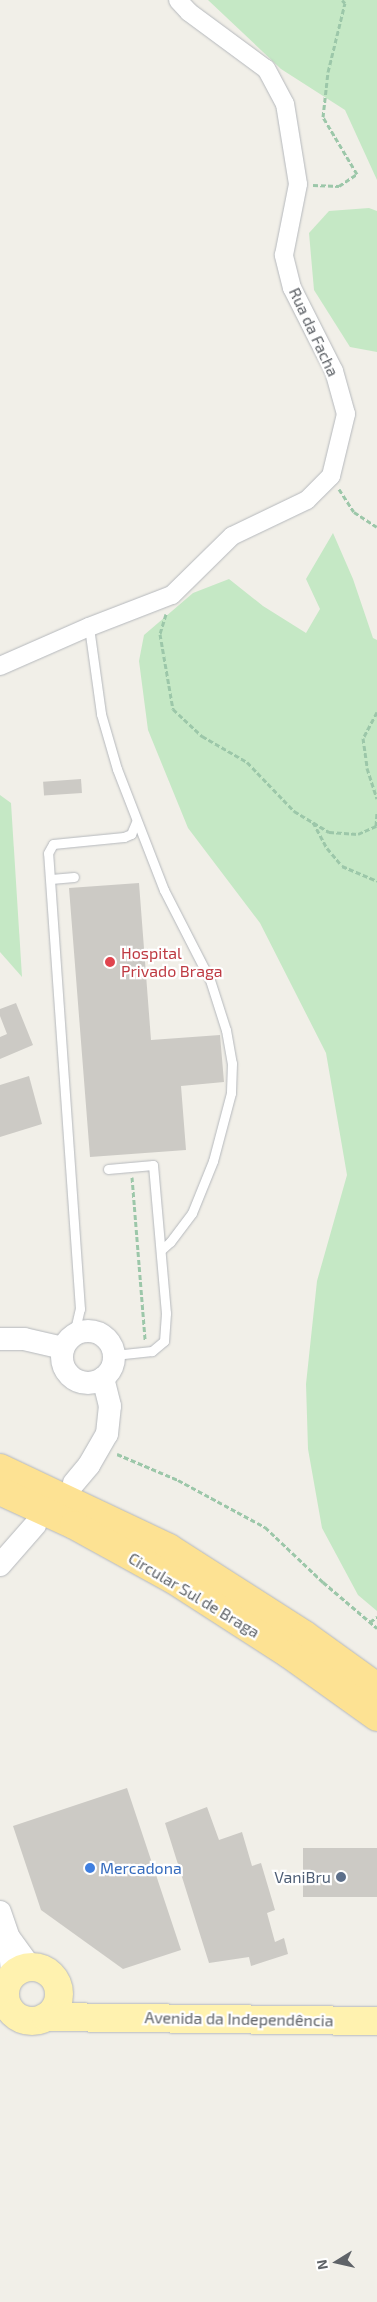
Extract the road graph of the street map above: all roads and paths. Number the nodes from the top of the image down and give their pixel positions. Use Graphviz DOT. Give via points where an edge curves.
graph roads {
  1 [pos="178,0"];
  2 [pos="342,0"];
  3 [pos="298,184"];
  4 [pos="331,476"];
  5 [pos="377,527"];
  6 [pos="172,595"];
  7 [pos="89,627"];
  8 [pos="0,666"];
  9 [pos="377,712"];
  10 [pos="377,798"];
  11 [pos="377,812"];
  12 [pos="136,822"];
  13 [pos="312,822"];
  14 [pos="376,826"];
  15 [pos="377,830"];
  16 [pos="74,877"];
  17 [pos="51,879"];
  18 [pos="377,881"];
  19 [pos="131,1167"];
  20 [pos="108,1169"];
  21 [pos="161,1250"];
  22 [pos="0,1339"];
  23 [pos="69,1341"];
  24 [pos="146,1352"];
  25 [pos="114,1354"];
  26 [pos="103,1378"];
  27 [pos="100,1446"];
  28 [pos="0,1468"];
  29 [pos="74,1482"];
  30 [pos="0,1491"];
  31 [pos="36,1525"];
  32 [pos="0,1565"];
  33 [pos="377,1617"];
  34 [pos="370,1622"];
  35 [pos="377,1628"];
  36 [pos="377,1687"];
  37 [pos="377,1717"];
  38 [pos="0,1912"];
  39 [pos="58,1990"];
  40 [pos="10,1995"];
  41 [pos="46,2017"];
  42 [pos="102,2018"];
  43 [pos="377,2021"];
  1 -- 3 [label="street, Rua da Facha" via="189,12 266,69 286,104"];
  2 -- 3 [label="path" via="345,3 328,72 323,117 357,174 340,186"];
  3 -- 4 [label="street, Rua da Facha" via="284,255 292,288 334,371 346,414"];
  4 -- 5 [label="path" via="354,512"];
  4 -- 6 [label="street" via="307,500 232,536"];
  6 -- 7 [label="street"];
  6 -- 13 [label="path" via="160,634 174,709 202,736 247,762 294,811"];
  7 -- 8 [label="street"];
  7 -- 12 [label="lane" via="105,732"];
  9 -- 10 [label="path" via="364,738 367,768"];
  11 -- 14 [label="path"];
  12 -- 17 [label="lane" via="131,834 124,837 53,844 48,853"];
  12 -- 21 [label="lane" via="164,890 210,980 226,1030 232,1063 232,1093 213,1161 192,1212"];
  13 -- 14 [label="path" via="329,832 358,834"];
  13 -- 18 [label="path" via="342,866"];
  14 -- 15 [label="path"];
  16 -- 17 [label="lane"];
  17 -- 23 [label="lane" via="80,1309"];
  19 -- 20 [label="lane"];
  19 -- 21 [label="lane" via="153,1165"];
  19 -- 24 [label="path"];
  21 -- 24 [label="lane" via="166,1313 164,1342"];
  22 -- 23 [label="street"];
  23 -- 25 [label="street" via="83,1330 100,1333 112,1346"];
  23 -- 26 [label="street" via="63,1365 72,1378 88,1383"];
  24 -- 25 [label="lane"];
  25 -- 26 [label="street" via="109,1372"];
  26 -- 27 [label="street" via="110,1406 107,1434"];
  27 -- 29 [label="street"];
  27 -- 34 [label="path" via="178,1480 265,1527 322,1582"];
  28 -- 36 [label="highway, Circular Sul de Braga" via="170,1548 305,1635"];
  30 -- 37 [label="highway, Circular Sul de Braga" via="74,1525 174,1580 289,1654"];
  31 -- 32 [label="street"];
  33 -- 34 [label="path"];
  34 -- 35 [label="path"];
  38 -- 40 [label="street" via="9,1938"];
  39 -- 40 [label="main road" via="52,1976 45,1971"];
  39 -- 41 [label="main road" via="56,2006"];
  39 -- 42 [label="main road"];
  40 -- 41 [label="main road, Avenida da Independência" via="31,2021"];
  41 -- 42 [label="main road, Avenida da Independência"];
  42 -- 43 [label="main road, Avenida da Independência"];
}
